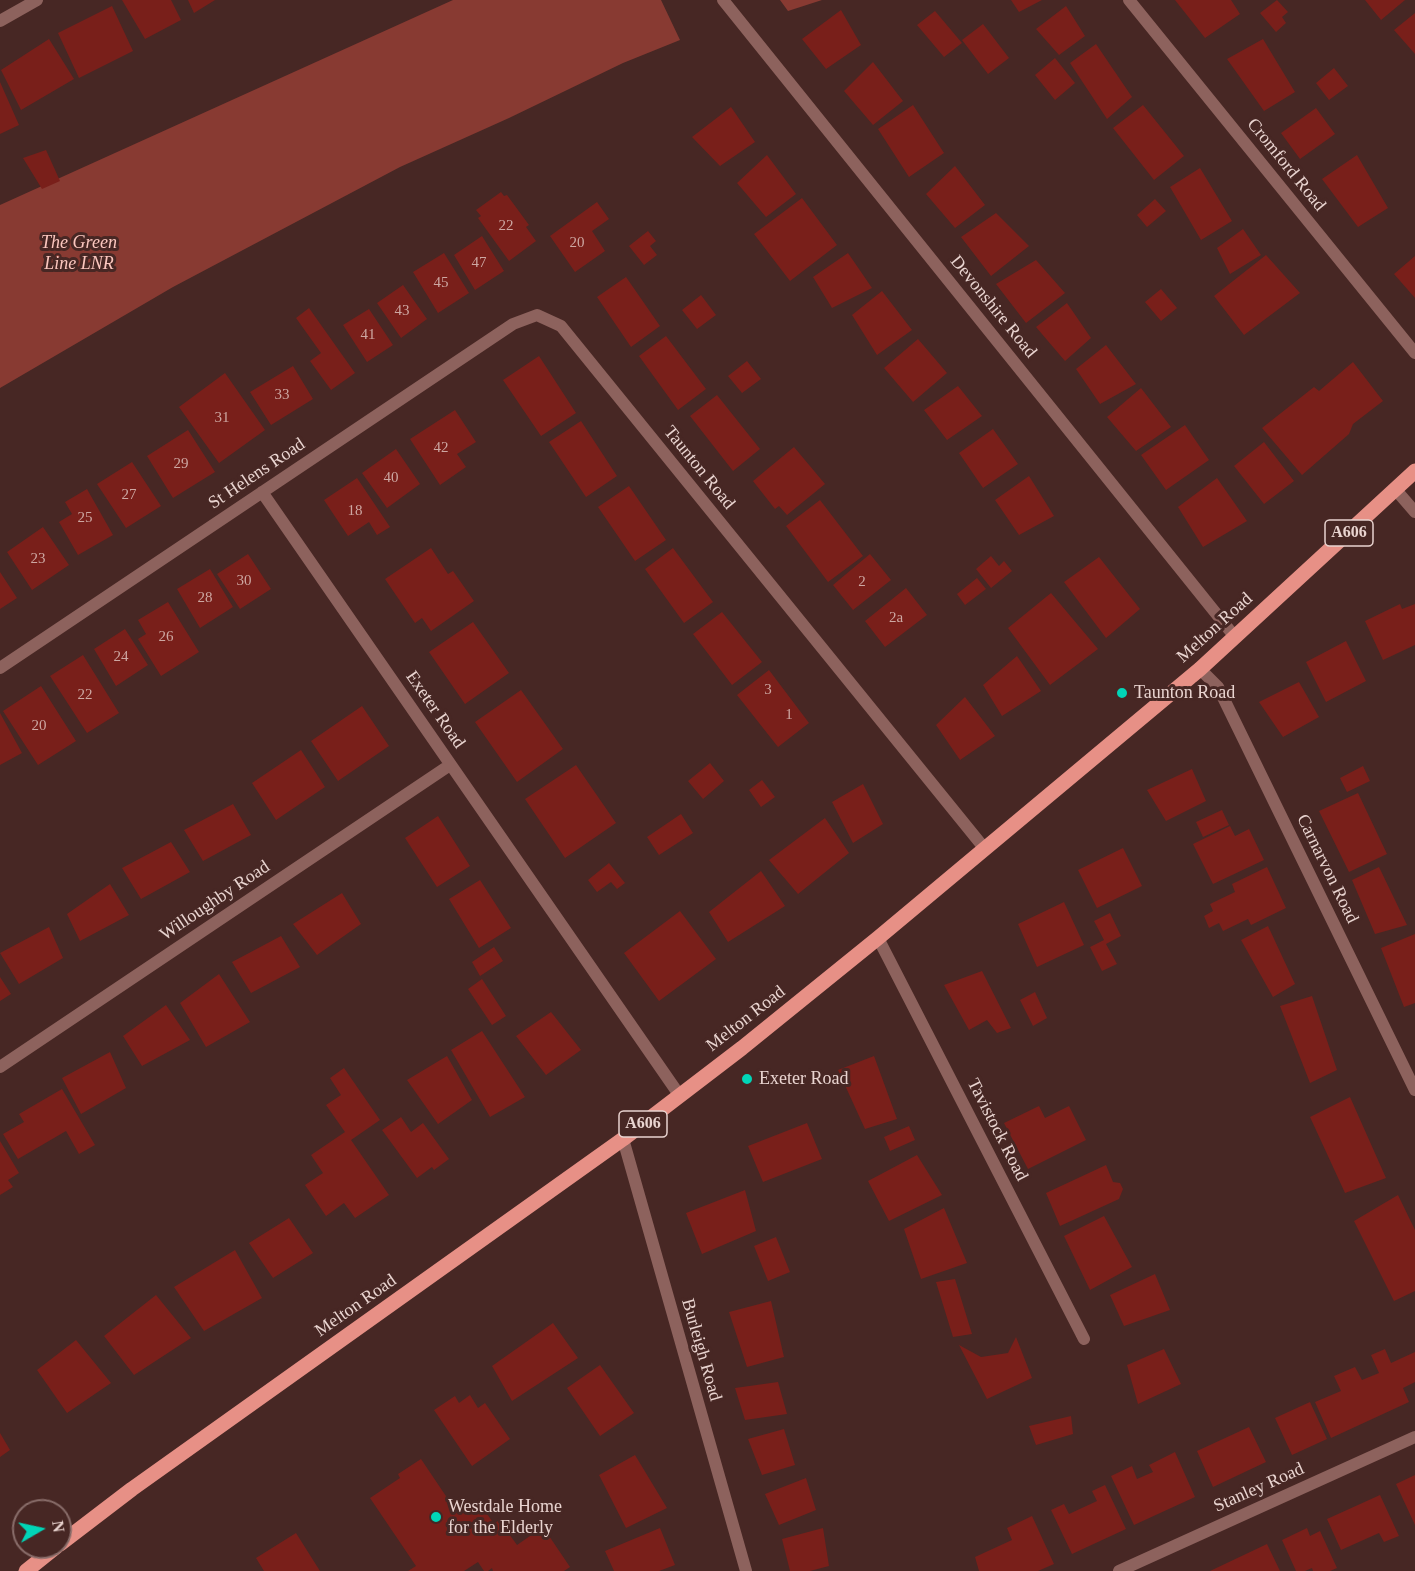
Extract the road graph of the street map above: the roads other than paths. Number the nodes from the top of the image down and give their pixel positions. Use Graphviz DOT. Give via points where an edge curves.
graph roads {
  1 [pos="37,0"];
  2 [pos="723,0"];
  3 [pos="1129,0"];
  4 [pos="0,21"];
  5 [pos="537,315"];
  6 [pos="1415,353"];
  7 [pos="1415,471"];
  8 [pos="1396,490"];
  9 [pos="262,492"];
  10 [pos="1415,512"];
  11 [pos="1235,637"];
  12 [pos="0,668"];
  13 [pos="1200,669"];
  14 [pos="450,765"];
  15 [pos="985,849"];
  16 [pos="878,938"];
  17 [pos="0,1067"];
  18 [pos="1415,1090"];
  19 [pos="680,1096"];
  20 [pos="622,1139"];
  21 [pos="1084,1339"];
  22 [pos="1415,1437"];
  23 [pos="72,1535"];
  24 [pos="41,1559"];
  25 [pos="26,1571"];
  26 [pos="746,1571"];
  27 [pos="1119,1571"];
  1 -- 4 [label="street"];
  2 -- 11 [label="street, Devonshire Road"];
  3 -- 6 [label="street, Cromford Road"];
  5 -- 9 [label="street, St Helens Road" via="513,324"];
  5 -- 15 [label="street, Taunton Road" via="561,326"];
  7 -- 8 [label="main road, Melton Road / A606"];
  8 -- 10 [label="street"];
  8 -- 11 [label="main road, Melton Road / A606"];
  9 -- 12 [label="street, St Helens Road"];
  9 -- 14 [label="street, Exeter Road"];
  11 -- 13 [label="main road, Melton Road / A606"];
  13 -- 15 [label="main road, Melton Road / A606"];
  13 -- 18 [label="street, Carnarvon Road" via="1218,687"];
  14 -- 17 [label="street, Willoughby Road"];
  14 -- 19 [label="street, Exeter Road"];
  15 -- 16 [label="main road, Melton Road / A606"];
  16 -- 19 [label="main road, Melton Road / A606"];
  16 -- 21 [label="street, Tavistock Road"];
  19 -- 20 [label="main road, Melton Road / A606"];
  20 -- 23 [label="main road, Melton Road / A606"];
  20 -- 26 [label="street, Burleigh Road"];
  22 -- 27 [label="street, Stanley Road"];
  24 -- 25 [label="main road"];
}
